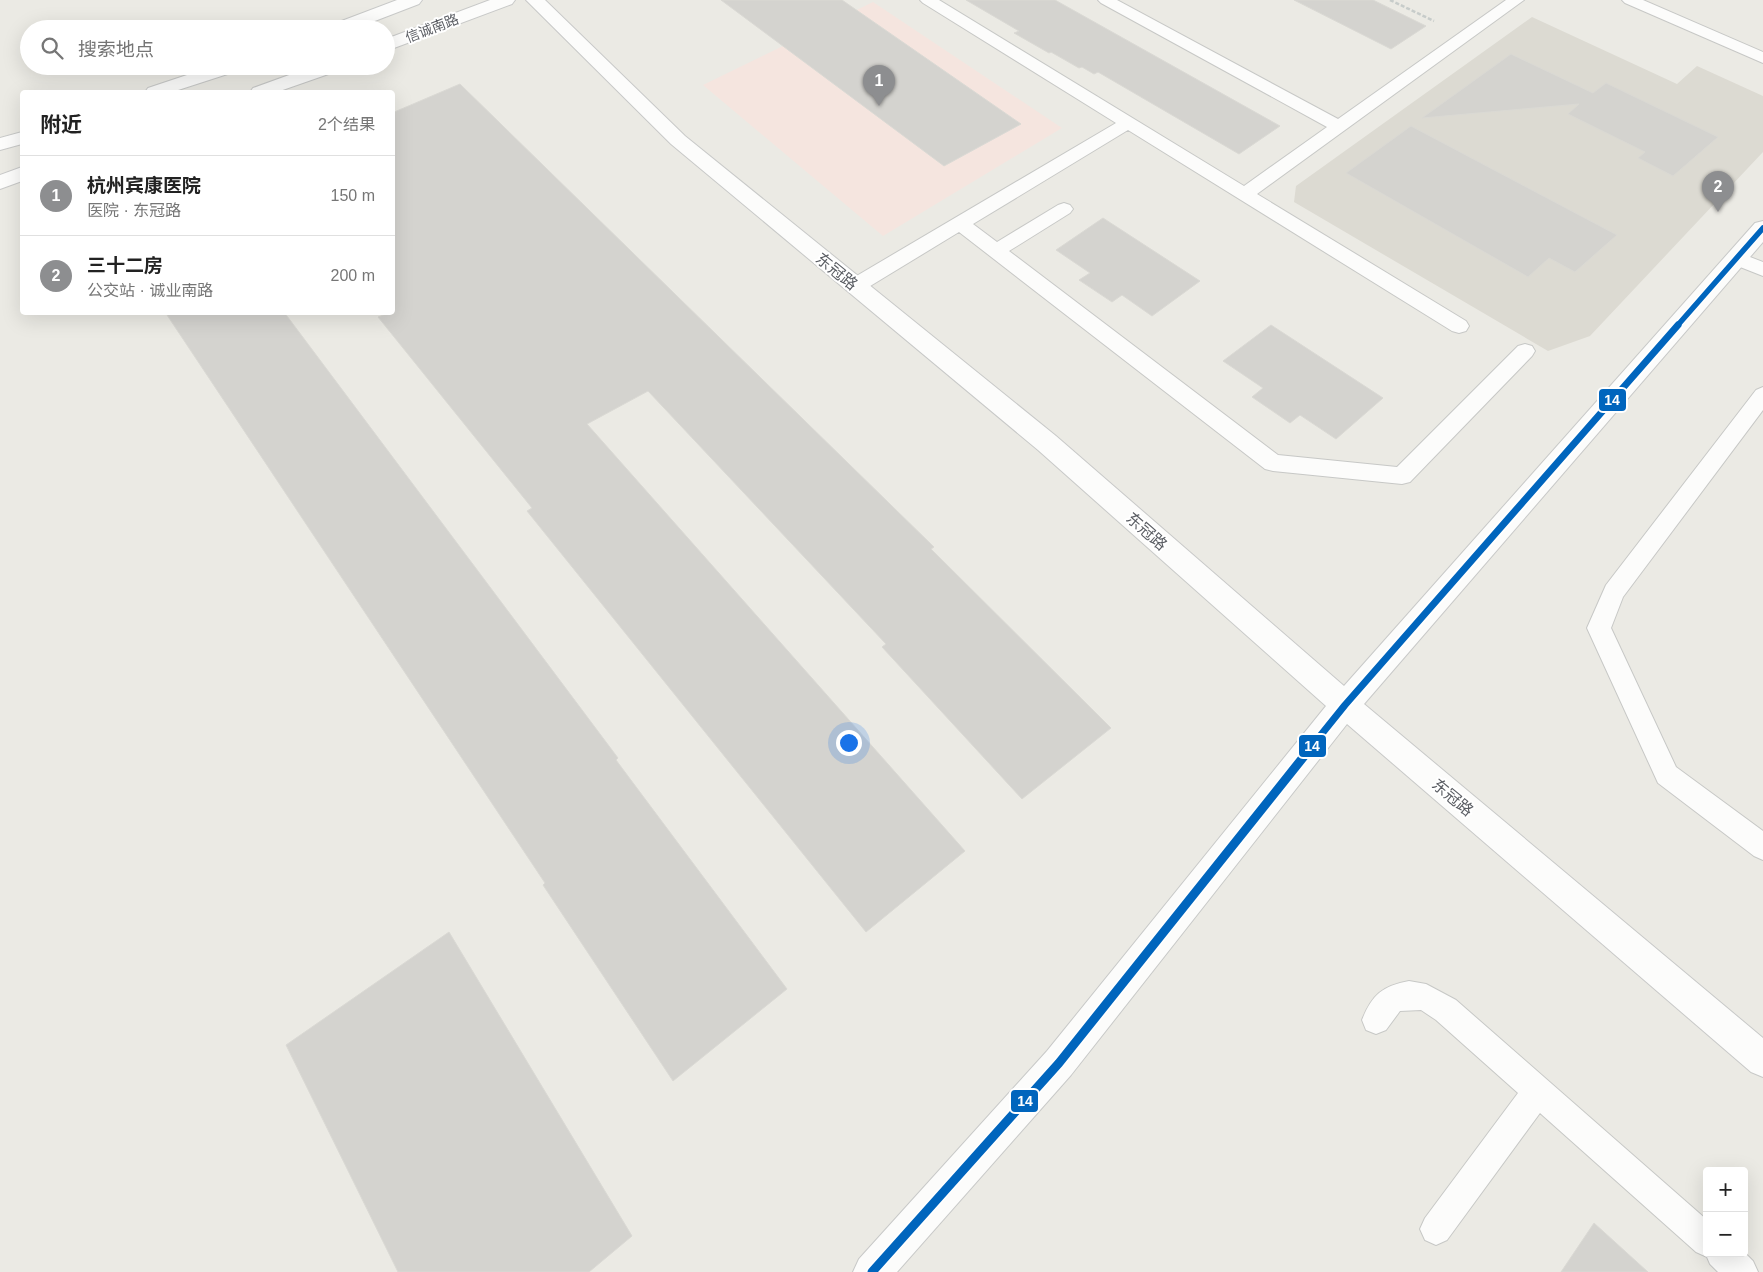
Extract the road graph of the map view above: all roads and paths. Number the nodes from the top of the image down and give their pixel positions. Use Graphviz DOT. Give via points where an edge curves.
graph roads {
  1 [pos="413,0"];
  2 [pos="506,0"];
  3 [pos="535,0"];
  4 [pos="928,0"];
  5 [pos="1106,0"];
  6 [pos="1390,0"];
  7 [pos="1516,0"];
  8 [pos="1630,0"];
  9 [pos="360,20"];
  10 [pos="1467,36"];
  11 [pos="395,43"];
  12 [pos="1763,58"];
  13 [pos="206,75"];
  14 [pos="308,75"];
  15 [pos="161,90"];
  16 [pos="266,90"];
  17 [pos="1128,123"];
  18 [pos="1340,126"];
  19 [pos="20,139"];
  20 [pos="0,144"];
  21 [pos="20,175"];
  22 [pos="0,182"];
  23 [pos="1245,194"];
  24 [pos="1064,208"];
  25 [pos="960,223"];
  26 [pos="1763,228"];
  27 [pos="995,251"];
  28 [pos="1737,258"];
  29 [pos="1763,270"];
  30 [pos="855,286"];
  31 [pos="1459,326"];
  32 [pos="1525,351"];
  33 [pos="1763,394"];
  34 [pos="1345,705"];
  35 [pos="1763,847"];
  36 [pos="1376,1020"];
  37 [pos="1763,1060"];
  38 [pos="1538,1091"];
  39 [pos="1436,1229"];
  40 [pos="1703,1237"];
  41 [pos="1725,1257"];
  42 [pos="872,1272"];
  43 [pos="1742,1272"];
  1 -- 9 [label="main road"];
  2 -- 11 [label="main road, 信诚南路"];
  3 -- 30 [label="main road, 东冠路" via="678,140"];
  4 -- 17 [label="lane"];
  5 -- 18 [label="lane"];
  6 -- 10 [label="path"];
  7 -- 10 [label="lane"];
  8 -- 12 [label="lane"];
  10 -- 18 [label="lane"];
  13 -- 15 [label="main road"];
  14 -- 16 [label="main road"];
  17 -- 23 [label="lane"];
  17 -- 25 [label="lane"];
  18 -- 23 [label="lane"];
  19 -- 20 [label="main road"];
  21 -- 22 [label="main road"];
  23 -- 31 [label="lane"];
  24 -- 27 [label="lane"];
  25 -- 27 [label="lane"];
  25 -- 30 [label="lane"];
  26 -- 28 [label="main road"];
  27 -- 32 [label="lane" via="1273,463 1402,476"];
  28 -- 29 [label="lane"];
  28 -- 34 [label="main road"];
  30 -- 34 [label="main road, 东冠路" via="1047,444"];
  33 -- 35 [label="lane" via="1614,592 1599,628 1667,776"];
  34 -- 37 [label="main road, 东冠路"];
  34 -- 42 [label="main road" via="1059,1063"];
  36 -- 38 [label="lane" via="1392,999 1423,995 1446,1010"];
  38 -- 39 [label="lane"];
  38 -- 40 [label="lane"];
  41 -- 43 [label="lane"];
}
